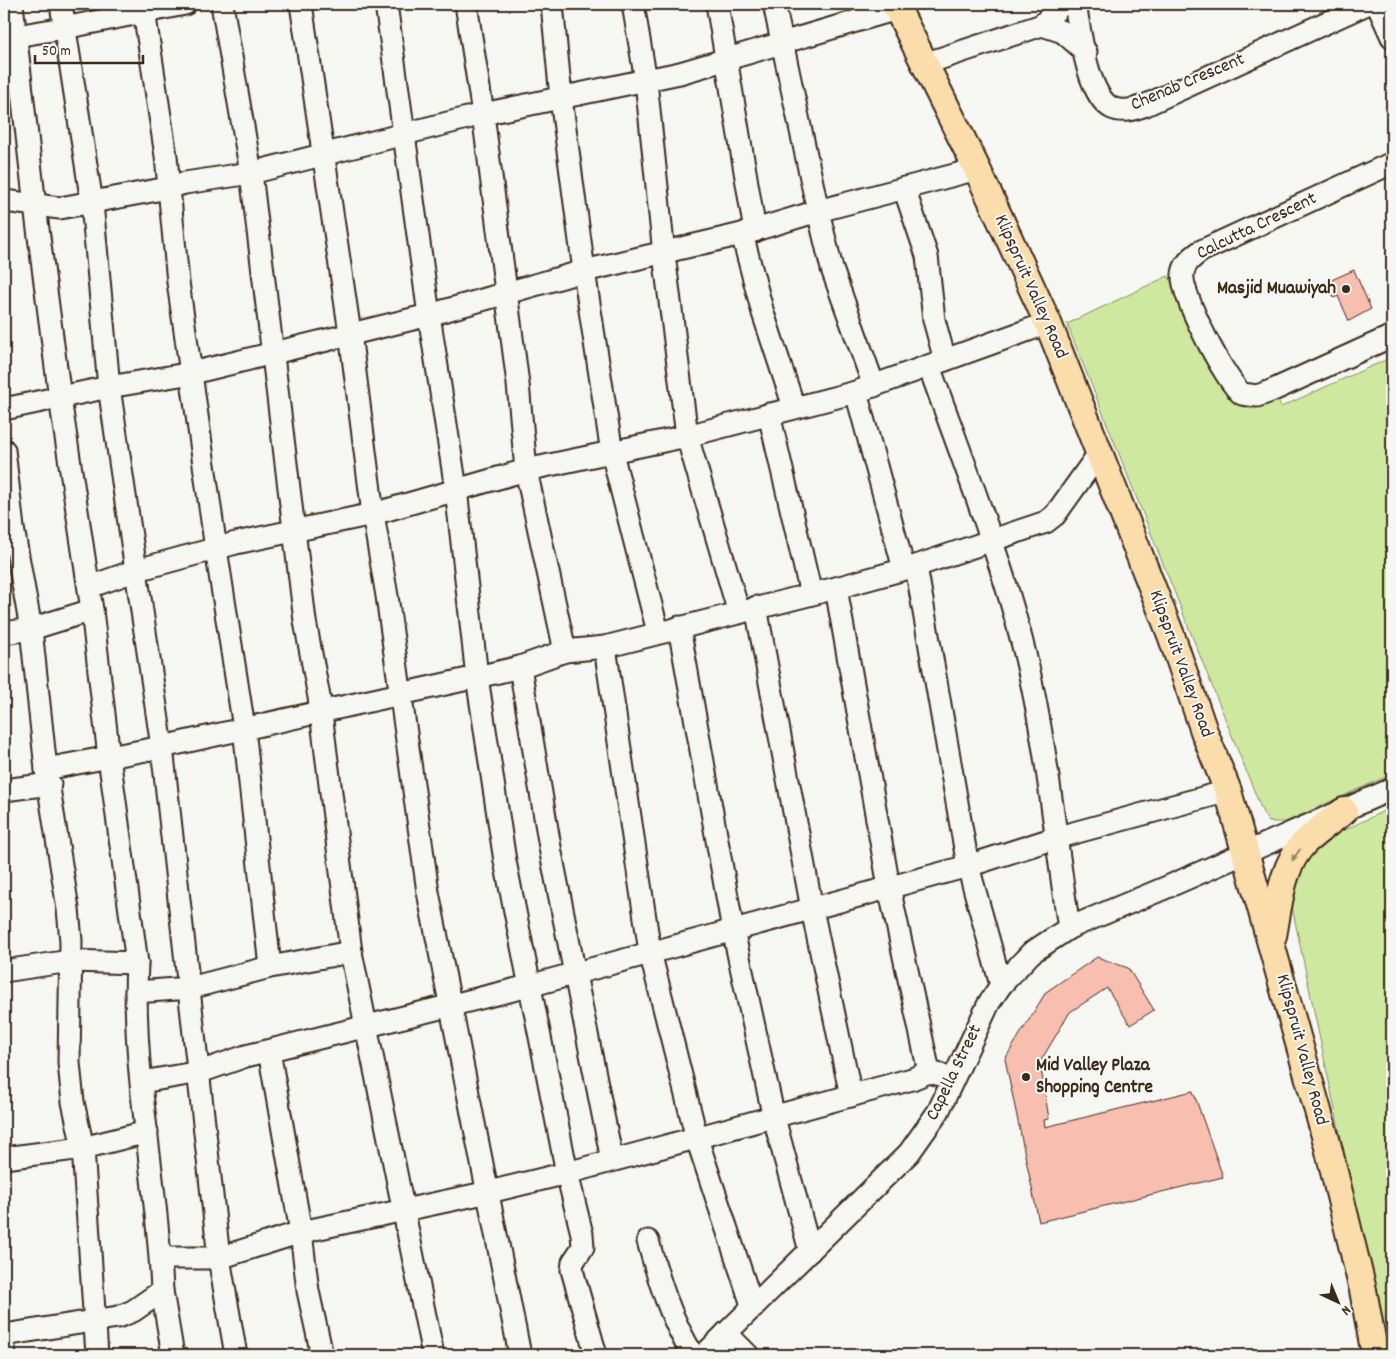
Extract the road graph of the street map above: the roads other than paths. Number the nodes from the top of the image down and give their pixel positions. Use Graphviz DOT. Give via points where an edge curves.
graph roads {
  1 [pos="12,4"];
  2 [pos="61,4"];
  3 [pos="185,4"];
  4 [pos="222,4"];
  5 [pos="301,4"];
  6 [pos="386,4"];
  7 [pos="466,4"];
  8 [pos="552,4"];
  9 [pos="633,4"];
  10 [pos="717,4"];
  11 [pos="774,4"];
  12 [pos="1062,4"];
  13 [pos="1075,4"];
  14 [pos="1367,4"];
  15 [pos="1377,4"];
  16 [pos="896,6"];
  17 [pos="144,8"];
  18 [pos="1042,25"];
  19 [pos="64,28"];
  20 [pos="10,36"];
  21 [pos="1392,37"];
  22 [pos="784,43"];
  23 [pos="1086,52"];
  24 [pos="727,59"];
  25 [pos="924,64"];
  26 [pos="646,81"];
  27 [pos="561,98"];
  28 [pos="483,114"];
  29 [pos="405,135"];
  30 [pos="324,155"];
  31 [pos="1392,162"];
  32 [pos="977,169"];
  33 [pos="251,173"];
  34 [pos="168,188"];
  35 [pos="904,188"];
  36 [pos="4,201"];
  37 [pos="92,203"];
  38 [pos="35,206"];
  39 [pos="818,211"];
  40 [pos="749,233"];
  41 [pos="664,254"];
  42 [pos="584,271"];
  43 [pos="506,292"];
  44 [pos="429,315"];
  45 [pos="1048,323"];
  46 [pos="350,333"];
  47 [pos="1392,336"];
  48 [pos="273,353"];
  49 [pos="937,363"];
  50 [pos="192,373"];
  51 [pos="109,387"];
  52 [pos="865,389"];
  53 [pos="60,398"];
  54 [pos="794,407"];
  55 [pos="4,409"];
  56 [pos="769,414"];
  57 [pos="687,436"];
  58 [pos="4,450"];
  59 [pos="1100,452"];
  60 [pos="612,453"];
  61 [pos="526,470"];
  62 [pos="456,489"];
  63 [pos="373,514"];
  64 [pos="295,532"];
  65 [pos="992,542"];
  66 [pos="216,549"];
  67 [pos="910,567"];
  68 [pos="137,570"];
  69 [pos="89,587"];
  70 [pos="836,588"];
  71 [pos="811,594"];
  72 [pos="92,610"];
  73 [pos="748,610"];
  74 [pos="679,627"];
  75 [pos="30,629"];
  76 [pos="658,632"];
  77 [pos="4,633"];
  78 [pos="605,647"];
  79 [pos="565,651"];
  80 [pos="520,667"];
  81 [pos="477,677"];
  82 [pos="401,693"];
  83 [pos="320,712"];
  84 [pos="244,728"];
  85 [pos="162,747"];
  86 [pos="109,757"];
  87 [pos="48,776"];
  88 [pos="1392,789"];
  89 [pos="4,790"];
  90 [pos="1228,791"];
  91 [pos="1344,810"];
  92 [pos="1055,838"];
  93 [pos="1245,853"];
  94 [pos="968,866"];
  95 [pos="889,888"];
  96 [pos="812,908"];
  97 [pos="1069,928"];
  98 [pos="734,930"];
  99 [pos="1272,941"];
  100 [pos="351,952"];
  101 [pos="650,952"];
  102 [pos="70,962"];
  103 [pos="137,963"];
  104 [pos="270,967"];
  105 [pos="4,971"];
  106 [pos="574,973"];
  107 [pos="1001,985"];
  108 [pos="529,986"];
  109 [pos="190,988"];
  110 [pos="136,992"];
  111 [pos="449,1005"];
  112 [pos="366,1026"];
  113 [pos="269,1051"];
  114 [pos="200,1072"];
  115 [pos="929,1072"];
  116 [pos="954,1078"];
  117 [pos="142,1082"];
  118 [pos="851,1096"];
  119 [pos="774,1118"];
  120 [pos="148,1132"];
  121 [pos="696,1138"];
  122 [pos="83,1148"];
  123 [pos="4,1158"];
  124 [pos="612,1160"];
  125 [pos="567,1173"];
  126 [pos="489,1192"];
  127 [pos="403,1210"];
  128 [pos="301,1232"];
  129 [pos="648,1241"];
  130 [pos="810,1251"];
  131 [pos="162,1258"];
  132 [pos="219,1258"];
  133 [pos="162,1291"];
  134 [pos="753,1308"];
  135 [pos="93,1320"];
  136 [pos="726,1333"];
  137 [pos="4,1335"];
  138 [pos="4,1348"];
  139 [pos="5,1355"];
  140 [pos="96,1355"];
  141 [pos="174,1355"];
  142 [pos="236,1355"];
  143 [pos="322,1355"];
  144 [pos="434,1355"];
  145 [pos="520,1355"];
  146 [pos="596,1355"];
  147 [pos="693,1355"];
  148 [pos="704,1355"];
  149 [pos="748,1355"];
  150 [pos="1376,1355"];
  1 -- 20 [label="street"];
  2 -- 19 [label="street"];
  3 -- 17 [label="street"];
  4 -- 33 [label="street"];
  5 -- 30 [label="street"];
  6 -- 29 [label="street"];
  7 -- 28 [label="street"];
  8 -- 27 [label="street"];
  9 -- 26 [label="street"];
  10 -- 24 [label="street"];
  11 -- 22 [label="street"];
  12 -- 18 [label="street"];
  13 -- 23 [label="street, Chenab Crescent"];
  14 -- 23 [label="street, Chenab Crescent" via="1130,110 1112,108 1097,94"];
  15 -- 21 [label="street"];
  16 -- 22 [label="street"];
  16 -- 25 [label="main road, Klipspruit Valley Road"];
  17 -- 19 [label="street"];
  17 -- 34 [label="street"];
  18 -- 23 [label="street" via="1063,32"];
  18 -- 25 [label="street"];
  19 -- 20 [label="street"];
  19 -- 37 [label="street"];
  20 -- 38 [label="street"];
  22 -- 24 [label="street"];
  22 -- 39 [label="street"];
  24 -- 26 [label="street"];
  24 -- 40 [label="street"];
  25 -- 32 [label="main road, Klipspruit Valley Road"];
  26 -- 27 [label="street"];
  26 -- 41 [label="street"];
  27 -- 28 [label="street"];
  27 -- 42 [label="street"];
  28 -- 29 [label="street"];
  28 -- 43 [label="street"];
  29 -- 30 [label="street"];
  29 -- 44 [label="street"];
  30 -- 33 [label="street"];
  30 -- 46 [label="street"];
  31 -- 47 [label="street, Calcutta Crescent" via="1201,251 1187,263 1182,275 1190,305 1227,377 1242,394 1257,396 1271,391"];
  32 -- 35 [label="street"];
  32 -- 45 [label="main road, Klipspruit Valley Road"];
  33 -- 34 [label="street"];
  33 -- 48 [label="street"];
  34 -- 37 [label="street"];
  34 -- 50 [label="street"];
  35 -- 39 [label="street"];
  35 -- 49 [label="street" via="927,256"];
  36 -- 38 [label="street"];
  37 -- 38 [label="street" via="56,208"];
  37 -- 51 [label="street"];
  38 -- 53 [label="street"];
  39 -- 40 [label="street"];
  39 -- 52 [label="street"];
  40 -- 41 [label="street"];
  40 -- 54 [label="street" via="763,313"];
  41 -- 42 [label="street"];
  41 -- 57 [label="street"];
  42 -- 43 [label="street"];
  42 -- 60 [label="street"];
  43 -- 44 [label="street"];
  43 -- 61 [label="street"];
  44 -- 46 [label="street"];
  44 -- 62 [label="street"];
  45 -- 49 [label="street"];
  45 -- 59 [label="main road, Klipspruit Valley Road"];
  46 -- 48 [label="street"];
  46 -- 63 [label="street"];
  48 -- 50 [label="street"];
  48 -- 64 [label="street"];
  49 -- 52 [label="street"];
  49 -- 65 [label="street"];
  50 -- 51 [label="street"];
  50 -- 66 [label="street"];
  51 -- 53 [label="street"];
  51 -- 68 [label="street"];
  52 -- 54 [label="street"];
  52 -- 67 [label="street"];
  53 -- 55 [label="street"];
  53 -- 69 [label="street"];
  54 -- 56 [label="street"];
  56 -- 57 [label="street"];
  56 -- 71 [label="street"];
  57 -- 60 [label="street"];
  57 -- 73 [label="street"];
  58 -- 75 [label="street"];
  59 -- 65 [label="street" via="1046,522"];
  59 -- 90 [label="main road, Klipspruit Valley Road"];
  60 -- 61 [label="street"];
  60 -- 76 [label="street"];
  61 -- 62 [label="street"];
  61 -- 79 [label="street"];
  62 -- 63 [label="street"];
  62 -- 81 [label="street"];
  63 -- 64 [label="street"];
  63 -- 82 [label="street"];
  64 -- 66 [label="street"];
  64 -- 83 [label="street"];
  65 -- 67 [label="street"];
  65 -- 92 [label="street" via="1033,690"];
  66 -- 68 [label="street"];
  66 -- 84 [label="street"];
  67 -- 70 [label="street"];
  67 -- 94 [label="street"];
  68 -- 69 [label="street"];
  68 -- 85 [label="street"];
  69 -- 72 [label="street"];
  70 -- 71 [label="street"];
  70 -- 95 [label="street"];
  71 -- 73 [label="street"];
  72 -- 75 [label="street"];
  72 -- 86 [label="street"];
  73 -- 74 [label="street"];
  73 -- 96 [label="street"];
  74 -- 76 [label="street"];
  74 -- 98 [label="street"];
  75 -- 77 [label="street"];
  75 -- 87 [label="street"];
  76 -- 78 [label="street"];
  78 -- 79 [label="street"];
  78 -- 101 [label="street"];
  79 -- 80 [label="street"];
  80 -- 81 [label="street"];
  80 -- 106 [label="street"];
  81 -- 82 [label="street"];
  81 -- 108 [label="street" via="505,861"];
  82 -- 83 [label="street"];
  82 -- 111 [label="street" via="428,892"];
  83 -- 84 [label="street"];
  83 -- 100 [label="street"];
  84 -- 85 [label="street"];
  84 -- 104 [label="street"];
  85 -- 86 [label="street"];
  85 -- 109 [label="street"];
  86 -- 87 [label="street"];
  86 -- 103 [label="street"];
  87 -- 89 [label="street"];
  87 -- 102 [label="street" via="68,909"];
  88 -- 91 [label="street, Capella Street"];
  90 -- 92 [label="street"];
  90 -- 93 [label="main road, Klipspruit Valley Road"];
  91 -- 93 [label="street, Capella Street"];
  91 -- 99 [label="main road, one-way" via="1304,843 1290,864 1282,886"];
  92 -- 94 [label="street"];
  92 -- 97 [label="street"];
  93 -- 97 [label="street, Capella Street"];
  93 -- 99 [label="main road, Klipspruit Valley Road"];
  94 -- 95 [label="street"];
  94 -- 107 [label="street"];
  95 -- 96 [label="street"];
  95 -- 115 [label="street"];
  96 -- 98 [label="street"];
  96 -- 118 [label="street"];
  97 -- 107 [label="street, Capella Street" via="1031,953"];
  98 -- 101 [label="street"];
  98 -- 119 [label="street"];
  99 -- 150 [label="main road, Klipspruit Valley Road" via="1348,1225"];
  100 -- 104 [label="street"];
  100 -- 112 [label="street"];
  101 -- 106 [label="street"];
  101 -- 121 [label="street"];
  102 -- 103 [label="street"];
  102 -- 105 [label="street"];
  102 -- 122 [label="street" via="69,1063"];
  103 -- 110 [label="street"];
  104 -- 109 [label="street"];
  106 -- 108 [label="street"];
  106 -- 124 [label="street"];
  107 -- 116 [label="street, Capella Street" via="989,1003"];
  108 -- 111 [label="street"];
  108 -- 125 [label="street"];
  109 -- 110 [label="street"];
  109 -- 114 [label="street"];
  110 -- 117 [label="street"];
  111 -- 112 [label="street"];
  111 -- 126 [label="street"];
  112 -- 113 [label="street"];
  112 -- 127 [label="street"];
  113 -- 114 [label="street"];
  113 -- 128 [label="street"];
  114 -- 117 [label="street"];
  114 -- 132 [label="street"];
  115 -- 116 [label="street"];
  115 -- 118 [label="street"];
  116 -- 130 [label="street, Capella Street" via="924,1134 909,1154"];
  117 -- 120 [label="street"];
  118 -- 119 [label="street"];
  119 -- 121 [label="street"];
  119 -- 130 [label="street"];
  120 -- 122 [label="street"];
  120 -- 131 [label="street"];
  121 -- 124 [label="street"];
  121 -- 134 [label="street"];
  122 -- 123 [label="street"];
  122 -- 135 [label="street"];
  124 -- 125 [label="street"];
  125 -- 126 [label="street"];
  125 -- 146 [label="street" via="583,1242 572,1270"];
  126 -- 127 [label="street"];
  126 -- 145 [label="street"];
  127 -- 128 [label="street"];
  127 -- 144 [label="street"];
  128 -- 132 [label="street"];
  128 -- 143 [label="street" via="308,1291"];
  129 -- 147 [label="street" via="681,1337"];
  130 -- 134 [label="street, Capella Street"];
  131 -- 132 [label="street"];
  131 -- 133 [label="street"];
  132 -- 142 [label="street"];
  133 -- 135 [label="street" via="133,1311 118,1317"];
  133 -- 141 [label="street"];
  134 -- 136 [label="street, Capella Street"];
  135 -- 137 [label="street"];
  135 -- 140 [label="street"];
  136 -- 148 [label="street, Capella Street"];
  136 -- 149 [label="street"];
  138 -- 139 [label="street"];
}
